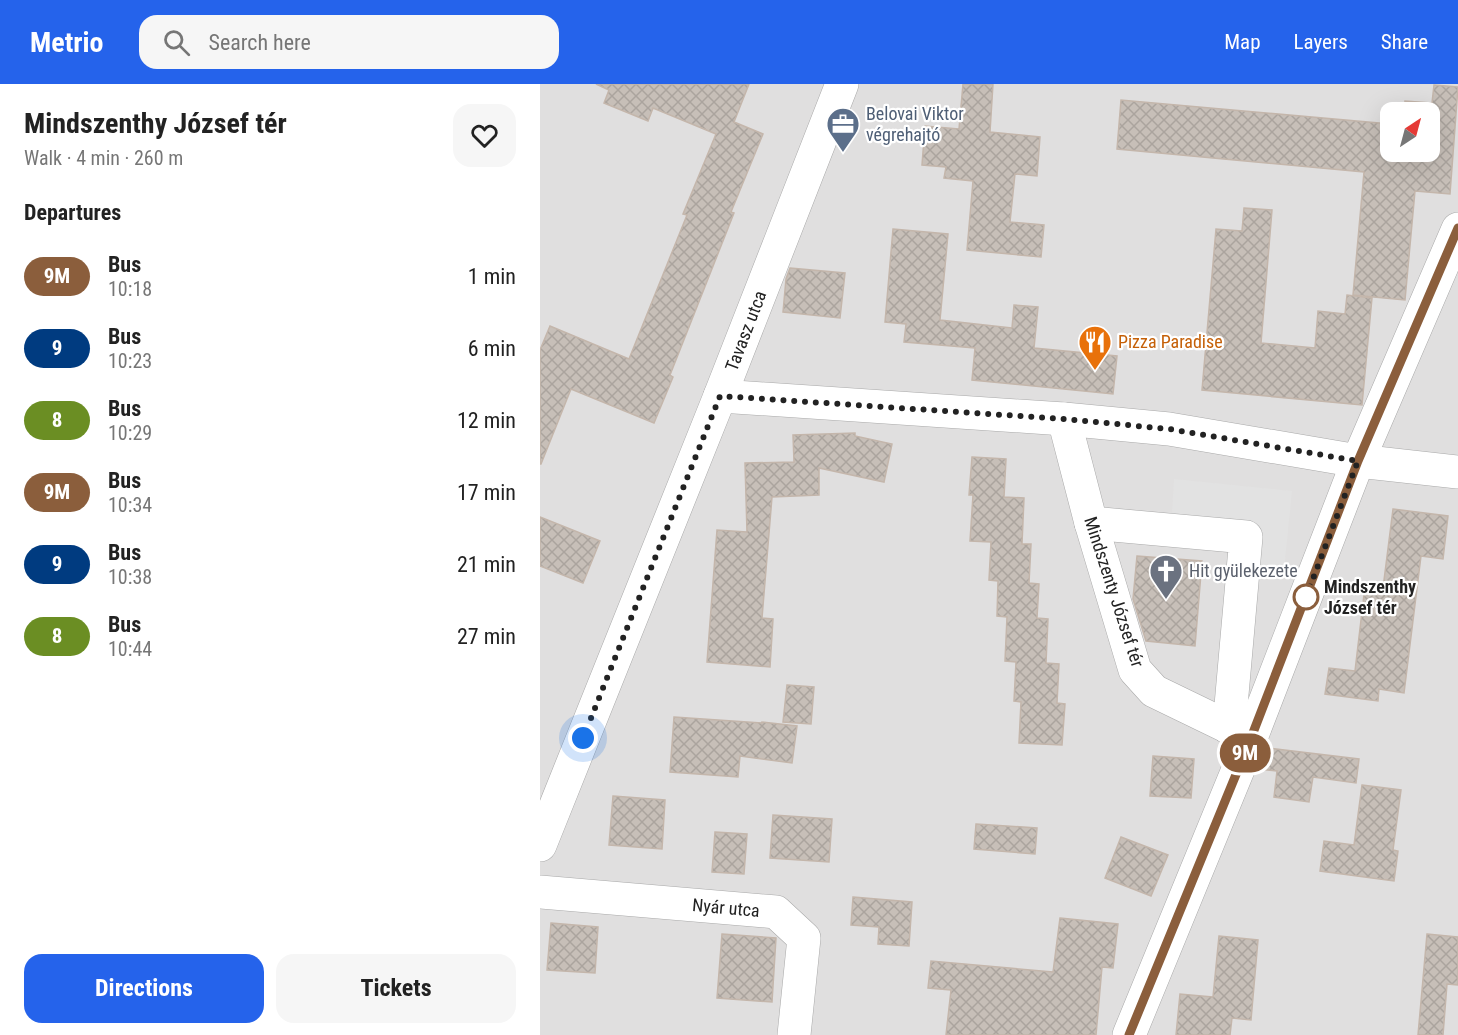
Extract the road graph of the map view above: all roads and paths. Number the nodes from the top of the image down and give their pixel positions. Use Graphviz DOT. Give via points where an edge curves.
graph roads {
  1 [pos="842,84"];
  2 [pos="1458,229"];
  3 [pos="720,396"];
  4 [pos="1064,419"];
  5 [pos="1358,461"];
  6 [pos="1458,472"];
  7 [pos="1091,523"];
  8 [pos="1240,733"];
  9 [pos="540,845"];
  10 [pos="540,892"];
  11 [pos="794,1035"];
  12 [pos="1129,1035"];
  1 -- 3 [label="street, Tavasz utca"];
  2 -- 5 [label="street"];
  3 -- 4 [label="street"];
  3 -- 9 [label="street, Tavasz utca"];
  4 -- 5 [label="street" via="1169,429"];
  4 -- 7 [label="street, Mindszenty József tér"];
  5 -- 6 [label="street"];
  5 -- 8 [label="street"];
  7 -- 8 [label="street, Mindszenty József tér" via="1135,670 1154,691"];
  7 -- 8 [label="street" via="1246,537"];
  8 -- 12 [label="street"];
  10 -- 11 [label="street, Nyár utca" via="776,912 804,938"];
}
